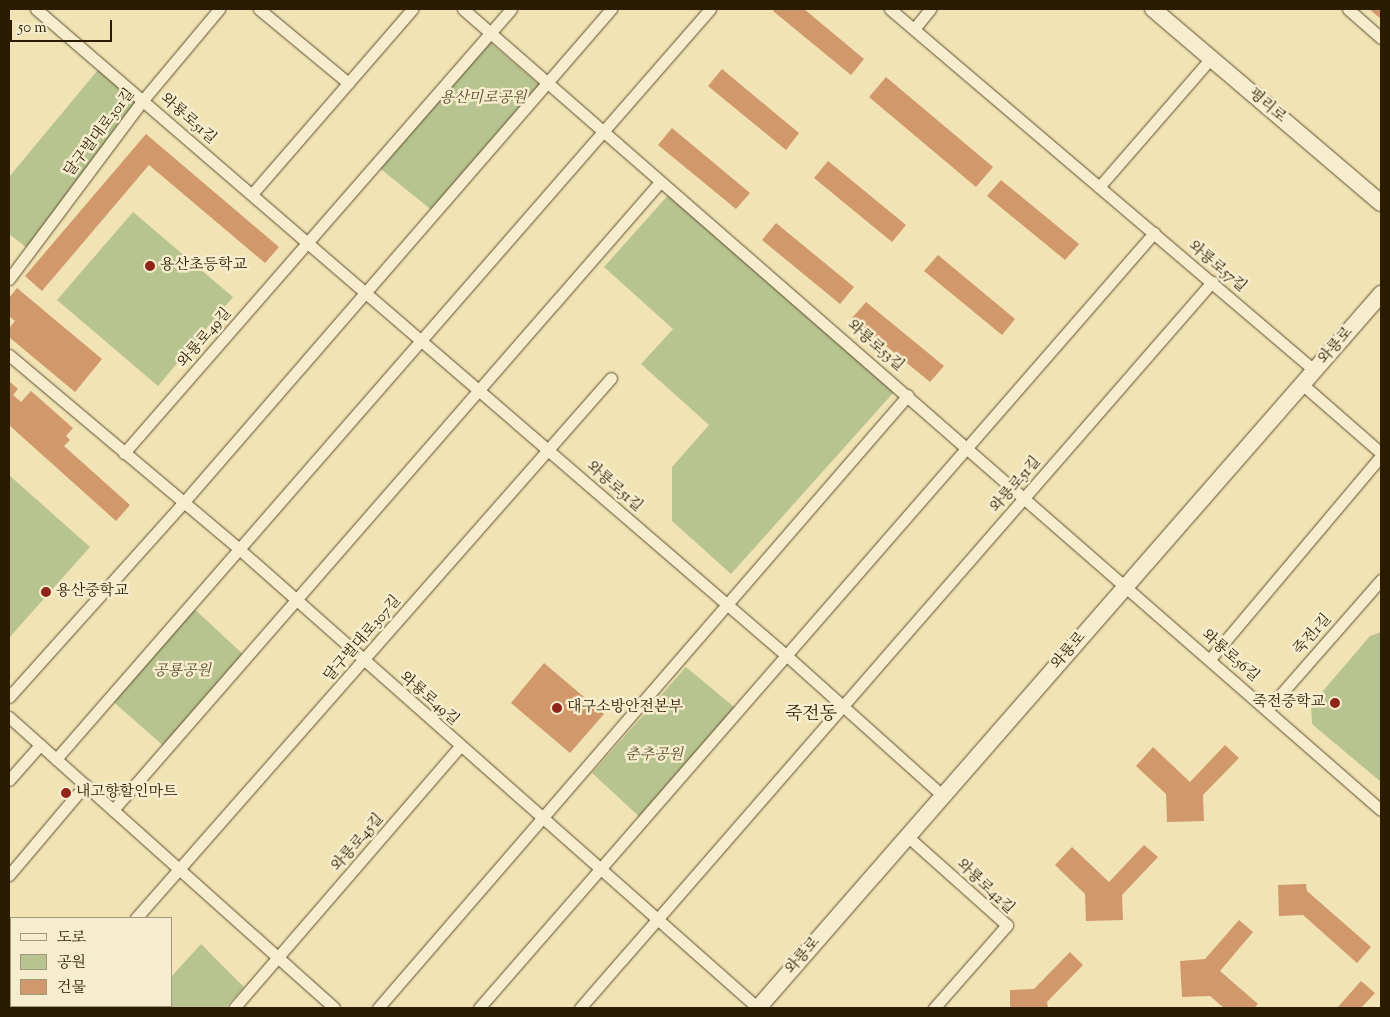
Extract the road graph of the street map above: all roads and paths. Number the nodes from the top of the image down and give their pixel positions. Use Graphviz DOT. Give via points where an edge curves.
graph roads {
  1 [pos="36,9"];
  2 [pos="219,9"];
  3 [pos="259,9"];
  4 [pos="412,9"];
  5 [pos="463,9"];
  6 [pos="511,9"];
  7 [pos="611,9"];
  8 [pos="710,9"];
  9 [pos="890,9"];
  10 [pos="930,9"];
  11 [pos="1153,9"];
  12 [pos="1348,9"];
  13 [pos="914,29"];
  14 [pos="489,34"];
  15 [pos="1381,38"];
  16 [pos="1211,58"];
  17 [pos="348,83"];
  18 [pos="546,84"];
  19 [pos="143,100"];
  20 [pos="603,132"];
  21 [pos="660,182"];
  22 [pos="1099,187"];
  23 [pos="252,194"];
  24 [pos="1381,203"];
  25 [pos="1154,234"];
  26 [pos="309,244"];
  27 [pos="9,279"];
  28 [pos="1212,282"];
  29 [pos="366,293"];
  30 [pos="1381,294"];
  31 [pos="422,342"];
  32 [pos="9,355"];
  33 [pos="1314,370"];
  34 [pos="611,378"];
  35 [pos="1302,384"];
  36 [pos="479,392"];
  37 [pos="908,394"];
  38 [pos="966,447"];
  39 [pos="550,450"];
  40 [pos="124,453"];
  41 [pos="1381,454"];
  42 [pos="1025,498"];
  43 [pos="183,503"];
  44 [pos="239,549"];
  45 [pos="1381,580"];
  46 [pos="1126,585"];
  47 [pos="295,601"];
  48 [pos="728,605"];
  49 [pos="787,656"];
  50 [pos="1210,659"];
  51 [pos="364,662"];
  52 [pos="9,697"];
  53 [pos="843,709"];
  54 [pos="1268,710"];
  55 [pos="9,717"];
  56 [pos="40,745"];
  57 [pos="460,746"];
  58 [pos="56,759"];
  59 [pos="9,780"];
  60 [pos="85,785"];
  61 [pos="942,796"];
  62 [pos="113,810"];
  63 [pos="1381,810"];
  64 [pos="543,818"];
  65 [pos="907,836"];
  66 [pos="178,869"];
  67 [pos="602,870"];
  68 [pos="9,875"];
  69 [pos="137,917"];
  70 [pos="659,920"];
  71 [pos="278,958"];
  72 [pos="234,1008"];
  73 [pos="332,1008"];
  74 [pos="378,1008"];
  75 [pos="479,1008"];
  76 [pos="580,1008"];
  77 [pos="758,1008"];
  78 [pos="934,1008"];
  1 -- 19 [label="street, 와룡로51길"];
  2 -- 19 [label="street, 달구벌대로301길"];
  3 -- 17 [label="street"];
  4 -- 17 [label="street"];
  5 -- 14 [label="street, 와룡로53길"];
  6 -- 14 [label="street"];
  7 -- 18 [label="street"];
  8 -- 20 [label="street"];
  9 -- 13 [label="street, 와룡로57길"];
  10 -- 13 [label="street"];
  11 -- 16 [label="main road, 평리로"];
  12 -- 15 [label="street"];
  13 -- 22 [label="street, 와룡로57길"];
  14 -- 18 [label="street, 와룡로53길"];
  14 -- 26 [label="street"];
  16 -- 22 [label="street"];
  16 -- 24 [label="main road, 평리로"];
  17 -- 23 [label="street"];
  18 -- 20 [label="street, 와룡로53길"];
  18 -- 29 [label="street"];
  19 -- 23 [label="street, 와룡로51길"];
  19 -- 27 [label="street, 달구벌대로301길"];
  20 -- 21 [label="street, 와룡로53길"];
  20 -- 31 [label="street"];
  21 -- 36 [label="street"];
  21 -- 37 [label="street, 와룡로53길"];
  22 -- 25 [label="street, 와룡로57길"];
  23 -- 26 [label="street, 와룡로51길"];
  25 -- 28 [label="street, 와룡로57길"];
  25 -- 38 [label="street"];
  26 -- 29 [label="street, 와룡로51길"];
  26 -- 40 [label="street, 와룡로49길"];
  28 -- 33 [label="street, 와룡로57길"];
  28 -- 42 [label="street, 와룡로51길"];
  29 -- 31 [label="street, 와룡로51길"];
  29 -- 43 [label="street"];
  30 -- 33 [label="main road, 와룡로"];
  31 -- 36 [label="street, 와룡로51길"];
  31 -- 44 [label="street"];
  32 -- 40 [label="street, 와룡로49길"];
  33 -- 35 [label="main road, 와룡로"];
  34 -- 39 [label="street, 달구벌대로307길"];
  35 -- 41 [label="street"];
  35 -- 46 [label="main road, 와룡로"];
  36 -- 39 [label="street, 와룡로51길"];
  36 -- 47 [label="street"];
  37 -- 38 [label="street, 와룡로53길"];
  37 -- 48 [label="street"];
  38 -- 42 [label="street, 와룡로53길"];
  38 -- 49 [label="street"];
  39 -- 48 [label="street, 와룡로51길"];
  39 -- 51 [label="street, 달구벌대로307길"];
  40 -- 43 [label="street, 와룡로49길"];
  41 -- 50 [label="street"];
  42 -- 46 [label="street, 와룡로53길"];
  42 -- 53 [label="street, 와룡로51길"];
  43 -- 44 [label="street, 와룡로49길"];
  43 -- 52 [label="street"];
  44 -- 47 [label="street, 와룡로49길"];
  44 -- 58 [label="street"];
  45 -- 54 [label="street, 죽전1길"];
  46 -- 50 [label="street, 와룡로56길"];
  46 -- 61 [label="main road, 와룡로"];
  47 -- 51 [label="street, 와룡로49길"];
  47 -- 62 [label="street"];
  48 -- 49 [label="street, 와룡로51길"];
  48 -- 64 [label="street"];
  49 -- 53 [label="street, 와룡로51길"];
  49 -- 67 [label="street"];
  50 -- 54 [label="street, 와룡로56길"];
  51 -- 57 [label="street, 와룡로49길"];
  51 -- 66 [label="street, 달구벌대로307길"];
  53 -- 61 [label="street, 와룡로51길"];
  53 -- 70 [label="street"];
  54 -- 63 [label="street, 와룡로56길"];
  55 -- 56 [label="street"];
  56 -- 58 [label="street"];
  56 -- 59 [label="street"];
  57 -- 64 [label="street, 와룡로49길"];
  57 -- 71 [label="street, 와룡로45길"];
  58 -- 60 [label="street"];
  60 -- 62 [label="street"];
  60 -- 68 [label="street"];
  61 -- 65 [label="main road, 와룡로"];
  62 -- 66 [label="street"];
  64 -- 67 [label="street, 와룡로49길"];
  64 -- 74 [label="street"];
  65 -- 77 [label="main road, 와룡로"];
  65 -- 78 [label="street, 와룡로42길" via="1007,925"];
  66 -- 69 [label="street, 달구벌대로307길"];
  66 -- 71 [label="street"];
  67 -- 70 [label="street, 와룡로49길"];
  67 -- 75 [label="street"];
  70 -- 76 [label="street"];
  70 -- 77 [label="street, 와룡로49길"];
  71 -- 72 [label="street, 와룡로45길"];
  71 -- 73 [label="street"];
}
